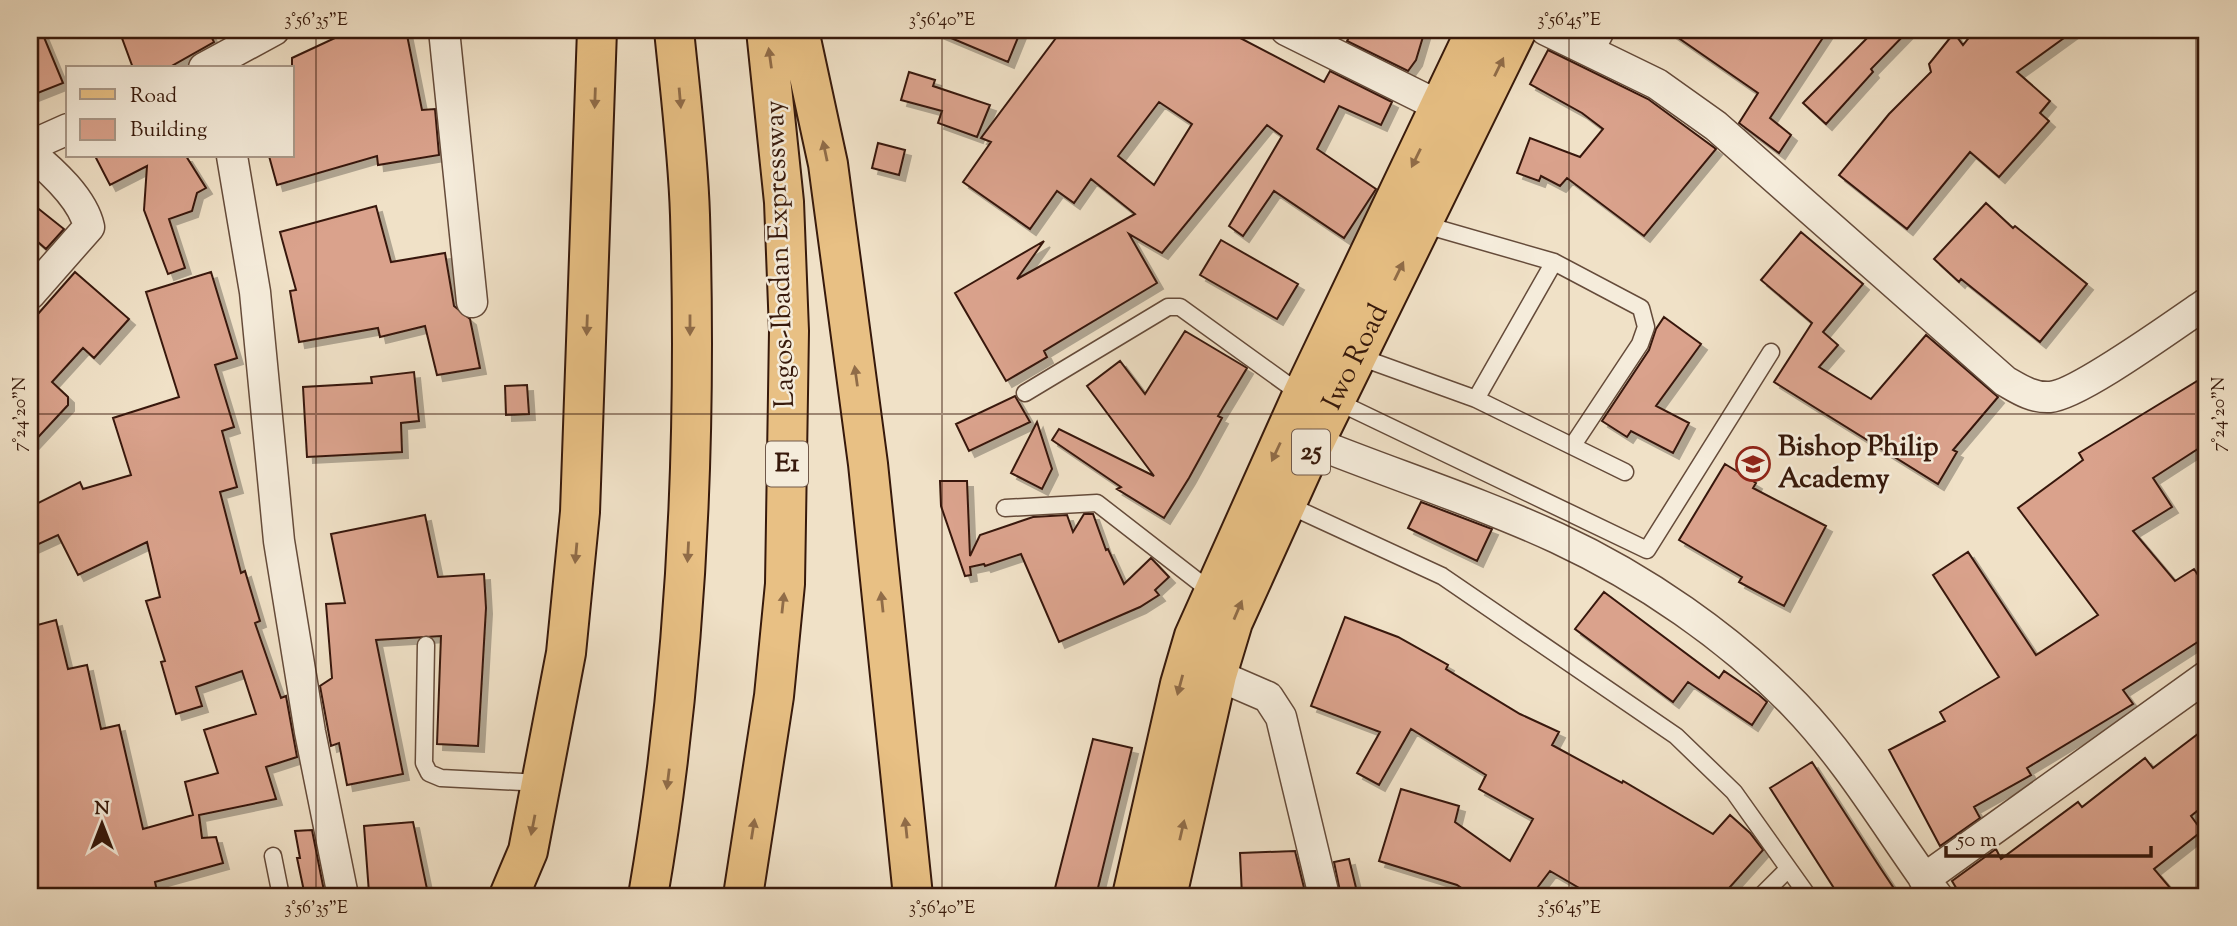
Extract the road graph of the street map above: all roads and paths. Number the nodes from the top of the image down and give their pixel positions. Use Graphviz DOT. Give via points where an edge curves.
graph roads {
  1 [pos="444,30"];
  2 [pos="597,30"];
  3 [pos="674,30"];
  4 [pos="766,30"];
  5 [pos="799,30"];
  6 [pos="1286,30"];
  7 [pos="1476,30"];
  8 [pos="1517,30"];
  9 [pos="1546,30"];
  10 [pos="264,32"];
  11 [pos="1601,42"];
  12 [pos="213,66"];
  13 [pos="1441,107"];
  14 [pos="66,130"];
  15 [pos="30,146"];
  16 [pos="30,153"];
  17 [pos="232,158"];
  18 [pos="1422,224"];
  19 [pos="1555,262"];
  20 [pos="30,294"];
  21 [pos="472,302"];
  22 [pos="2207,303"];
  23 [pos="1772,352"];
  24 [pos="1357,356"];
  25 [pos="1025,393"];
  26 [pos="1319,398"];
  27 [pos="1476,399"];
  28 [pos="1315,443"];
  29 [pos="1573,445"];
  30 [pos="1625,472"];
  31 [pos="1286,504"];
  32 [pos="1005,508"];
  33 [pos="1213,593"];
  34 [pos="426,645"];
  35 [pos="1217,675"];
  36 [pos="2207,676"];
  37 [pos="541,783"];
  38 [pos="273,856"];
  39 [pos="1788,869"];
  40 [pos="1930,887"];
  41 [pos="281,896"];
  42 [pos="344,896"];
  43 [pos="509,896"];
  44 [pos="649,896"];
  45 [pos="743,896"];
  46 [pos="913,896"];
  47 [pos="1132,896"];
  48 [pos="1167,896"];
  49 [pos="1324,896"];
  50 [pos="1760,896"];
  51 [pos="1808,896"];
  1 -- 21 [label="street"];
  2 -- 37 [label="main road, one-way" via="580,512 566,653"];
  3 -- 44 [label="main road, one-way" via="690,213 691,481 675,720"];
  45 -- 4 [label="main road, Lagos-Ibadan Expressway / E1, one-way" via="774,696 785,584 789,331 784,202"];
  46 -- 5 [label="main road, one-way" via="828,164"];
  6 -- 13 [label="street"];
  7 -- 13 [label="main road, Iwo Road"];
  18 -- 8 [label="main road, Iwo Road / 25, one-way"];
  9 -- 11 [label="street"];
  10 -- 12 [label="street"];
  11 -- 22 [label="street" via="1716,126 2005,381 2026,394 2051,397 2086,382"];
  13 -- 26 [label="main road, Iwo Road, one-way"];
  14 -- 15 [label="street"];
  16 -- 20 [label="street" via="86,214 89,227"];
  17 -- 42 [label="street" via="255,292 279,541 310,732"];
  18 -- 19 [label="lane"];
  24 -- 18 [label="main road, Iwo Road / 25, one-way"];
  19 -- 27 [label="lane"];
  19 -- 29 [label="lane" via="1641,308 1646,327 1628,363"];
  23 -- 26 [label="lane" via="1647,550"];
  24 -- 26 [label="main road, Iwo Road / 25"];
  24 -- 27 [label="lane"];
  25 -- 26 [label="lane" via="1168,307 1180,307"];
  26 -- 28 [label="main road, Iwo Road / 25"];
  26 -- 33 [label="main road, Iwo Road, one-way"];
  27 -- 29 [label="lane"];
  28 -- 31 [label="main road, Iwo Road / 25"];
  28 -- 40 [label="street" via="1556,537 1613,566 1688,617 1752,664 1795,706 1844,763"];
  29 -- 30 [label="lane"];
  35 -- 31 [label="main road, Iwo Road / 25, one-way" via="1233,622"];
  31 -- 39 [label="lane" via="1442,576 1676,736 1734,792"];
  32 -- 33 [label="lane" via="1097,503"];
  33 -- 47 [label="main road, Iwo Road, one-way" via="1180,684"];
  34 -- 37 [label="lane" via="424,762 429,773 441,778"];
  48 -- 35 [label="main road, Iwo Road / 25, one-way"];
  35 -- 49 [label="street" via="1268,696 1281,717"];
  36 -- 40 [label="street"];
  37 -- 43 [label="main road, one-way" via="528,851"];
  38 -- 41 [label="lane"];
  39 -- 50 [label="lane"];
  39 -- 51 [label="lane"];
}
